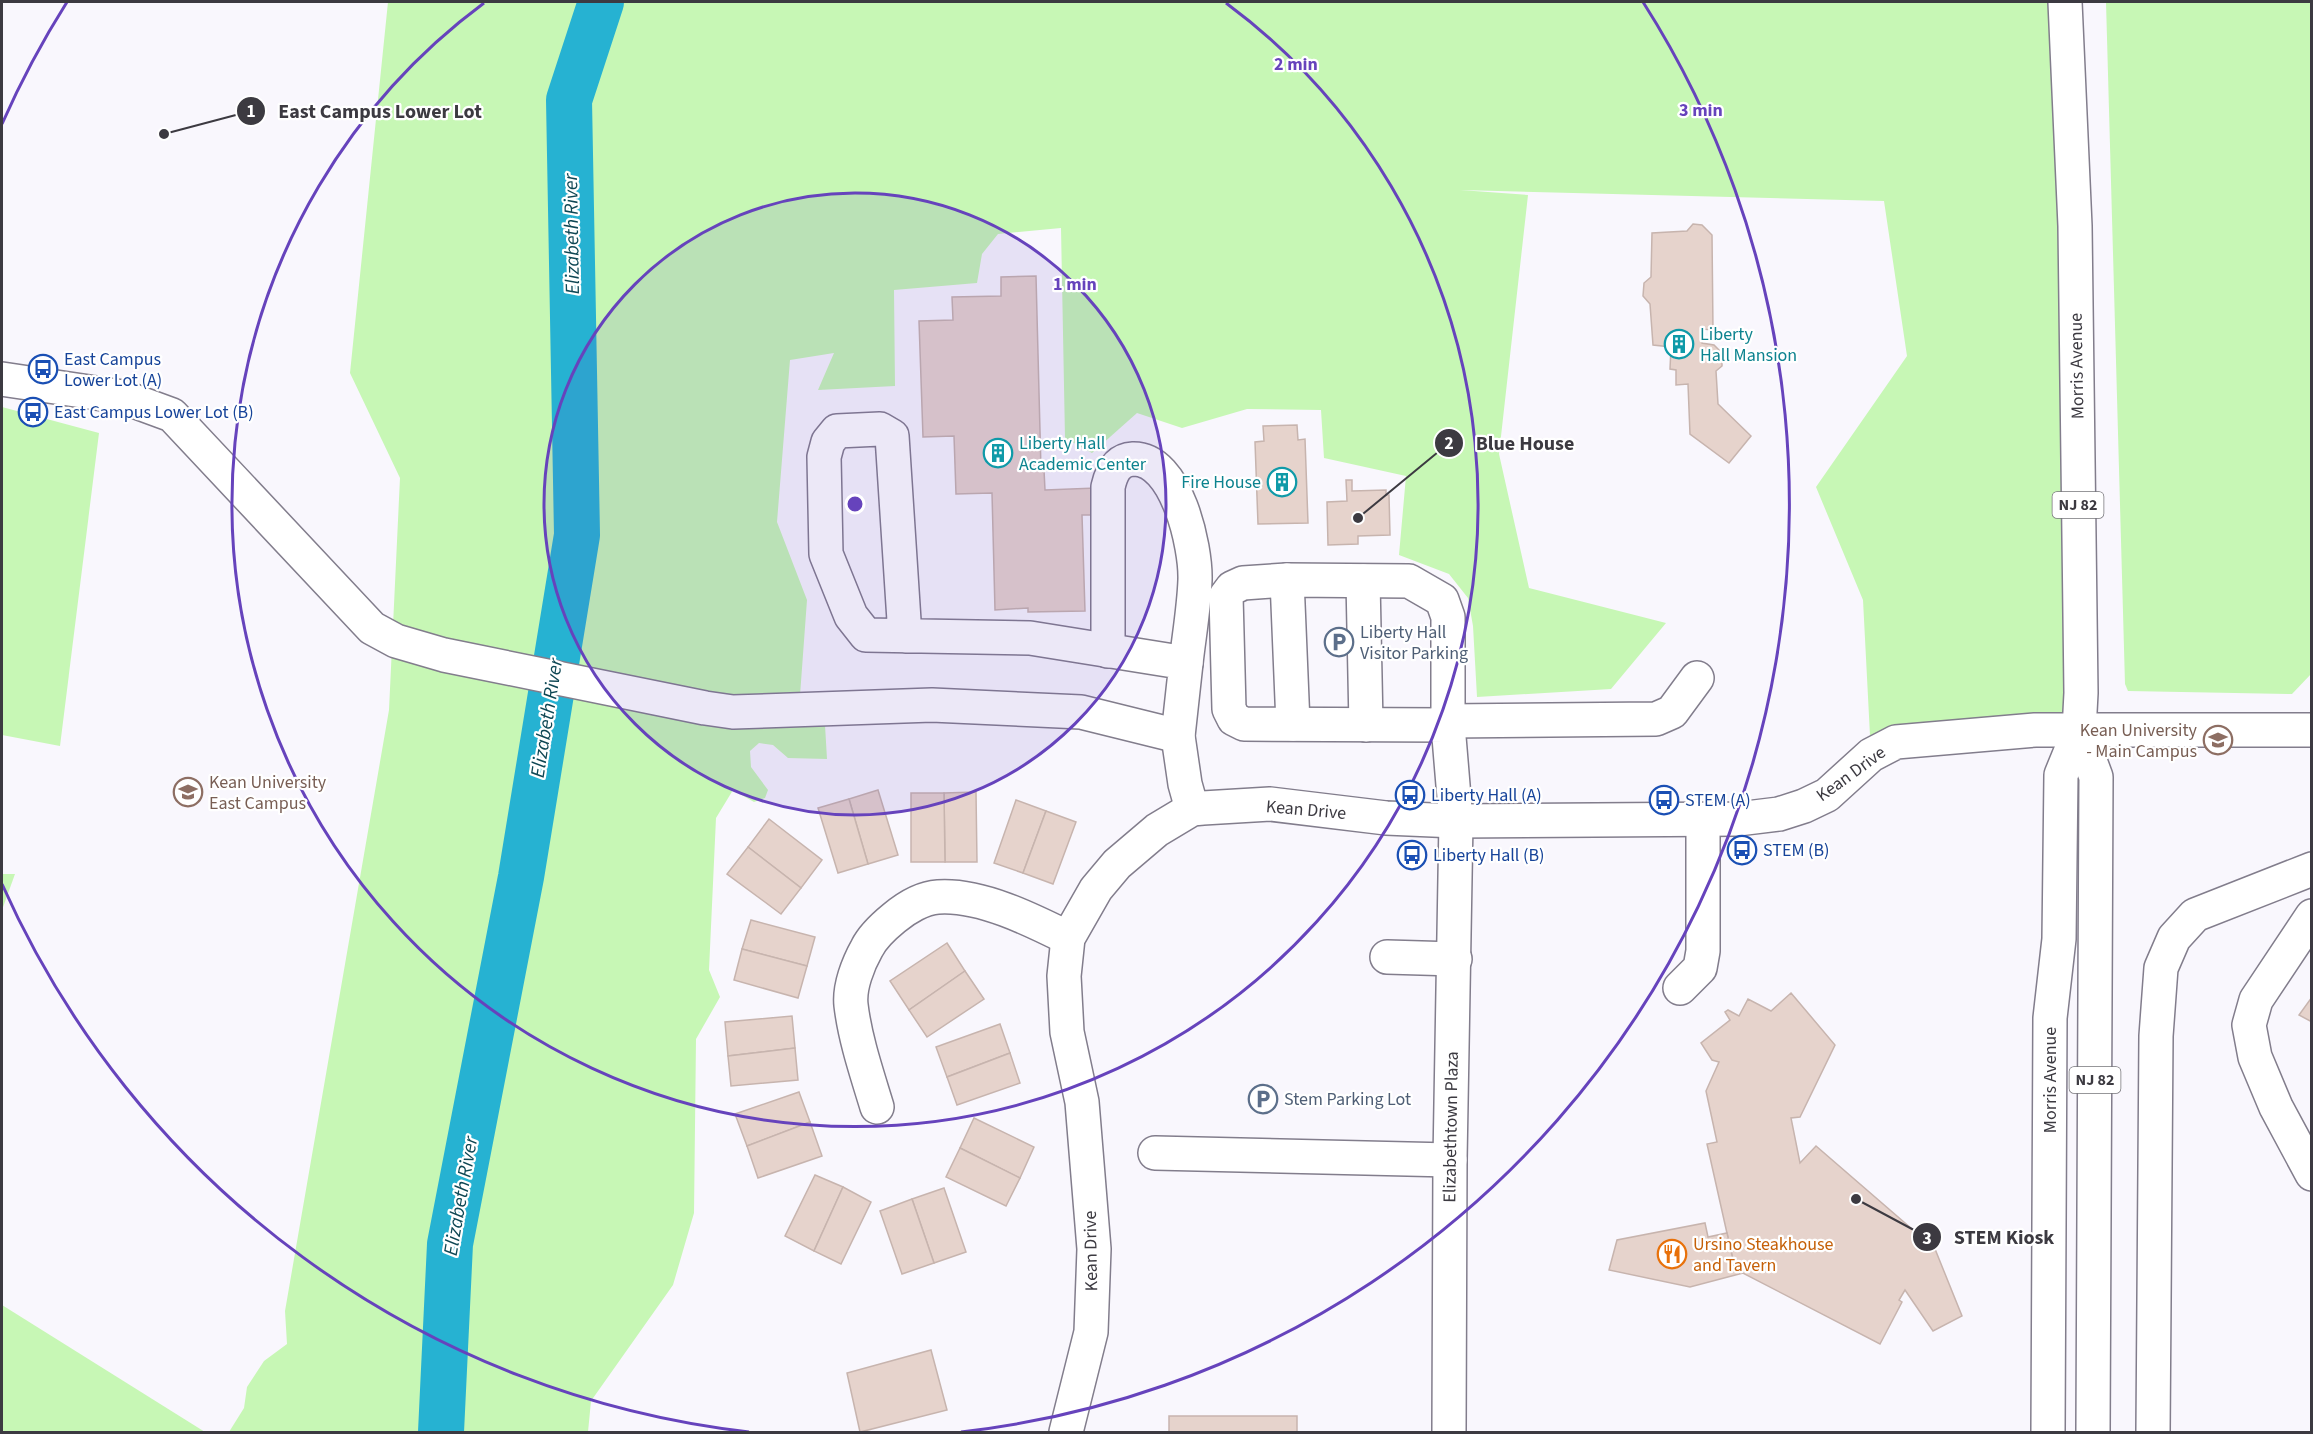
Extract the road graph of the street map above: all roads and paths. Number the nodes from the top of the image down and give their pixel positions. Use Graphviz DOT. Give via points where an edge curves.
graph roads {
  1 [pos="2065,2"];
  2 [pos="2,379"];
  3 [pos="1287,580"];
  4 [pos="1363,581"];
  5 [pos="904,636"];
  6 [pos="1108,651"];
  7 [pos="1186,663"];
  8 [pos="1697,678"];
  9 [pos="1448,723"];
  10 [pos="1293,724"];
  11 [pos="1366,725"];
  12 [pos="2312,730"];
  13 [pos="2079,731"];
  14 [pos="1178,736"];
  15 [pos="1192,809"];
  16 [pos="1703,820"];
  17 [pos="1456,821"];
  18 [pos="2312,869"];
  19 [pos="2312,916"];
  20 [pos="1068,938"];
  21 [pos="1387,957"];
  22 [pos="1455,959"];
  23 [pos="1680,988"];
  24 [pos="877,1107"];
  25 [pos="1155,1153"];
  26 [pos="1450,1160"];
  27 [pos="2312,1174"];
  28 [pos="1066,1432"];
  29 [pos="1449,1432"];
  30 [pos="2048,1432"];
  31 [pos="2093,1432"];
  32 [pos="2153,1432"];
  1 -- 13 [label="street, Morris Avenue / NJ 82" via="2075,226"];
  2 -- 14 [label="street" via="123,397 172,415 372,628 396,641 444,655 733,712 932,705 1080,712"];
  3 -- 4 [label="street, Elizabethtown Plaza"];
  3 -- 10 [label="street"];
  3 -- 10 [label="street, Elizabethtown Plaza" via="1243,583 1226,596 1229,709 1234,719 1244,724"];
  4 -- 9 [label="street, Elizabethtown Plaza" via="1409,581 1442,600 1448,616"];
  4 -- 11 [label="street"];
  5 -- 5 [label="street" via="866,635 851,616 826,554 824,457 828,442 837,431 880,429 892,436"];
  5 -- 6 [label="street" via="1029,638"];
  6 -- 7 [label="street"];
  6 -- 7 [label="street" via="1108,487 1112,471 1122,462 1134,459 1162,473 1175,491 1189,534 1195,579"];
  7 -- 14 [label="street"];
  8 -- 9 [label="street" via="1672,712 1656,719"];
  9 -- 11 [label="street"];
  9 -- 17 [label="street, Elizabethtown Plaza"];
  10 -- 11 [label="street"];
  12 -- 13 [label="street, Kean Drive"];
  13 -- 16 [label="street, Kean Drive" via="2035,730 1896,742 1871,755 1827,795 1804,806 1738,819"];
  13 -- 30 [label="street, Morris Avenue / NJ 82" via="2061,775 2059,939 2050,1018"];
  13 -- 31 [label="street, Morris Avenue / NJ 82" via="2096,777"];
  14 -- 15 [label="street"];
  15 -- 17 [label="street, Kean Drive" via="1270,804 1386,818"];
  15 -- 20 [label="street, Kean Drive" via="1157,830 1117,864 1096,889"];
  16 -- 17 [label="street, Kean Drive"];
  16 -- 23 [label="street" via="1703,951 1700,968"];
  17 -- 22 [label="street, Elizabethtown Plaza"];
  18 -- 32 [label="street" via="2195,915 2174,938 2161,968 2156,1036"];
  19 -- 27 [label="street" via="2256,1000 2249,1025 2255,1057 2272,1098"];
  20 -- 24 [label="street" via="997,908 968,899 938,897 902,911 884,926 860,962 851,1003"];
  20 -- 28 [label="street, Kean Drive" via="1064,976 1067,1032 1082,1102 1094,1249 1091,1332"];
  21 -- 22 [label="street"];
  22 -- 26 [label="street, Elizabethtown Plaza"];
  25 -- 26 [label="street"];
  26 -- 29 [label="street, Elizabethtown Plaza"];
}
